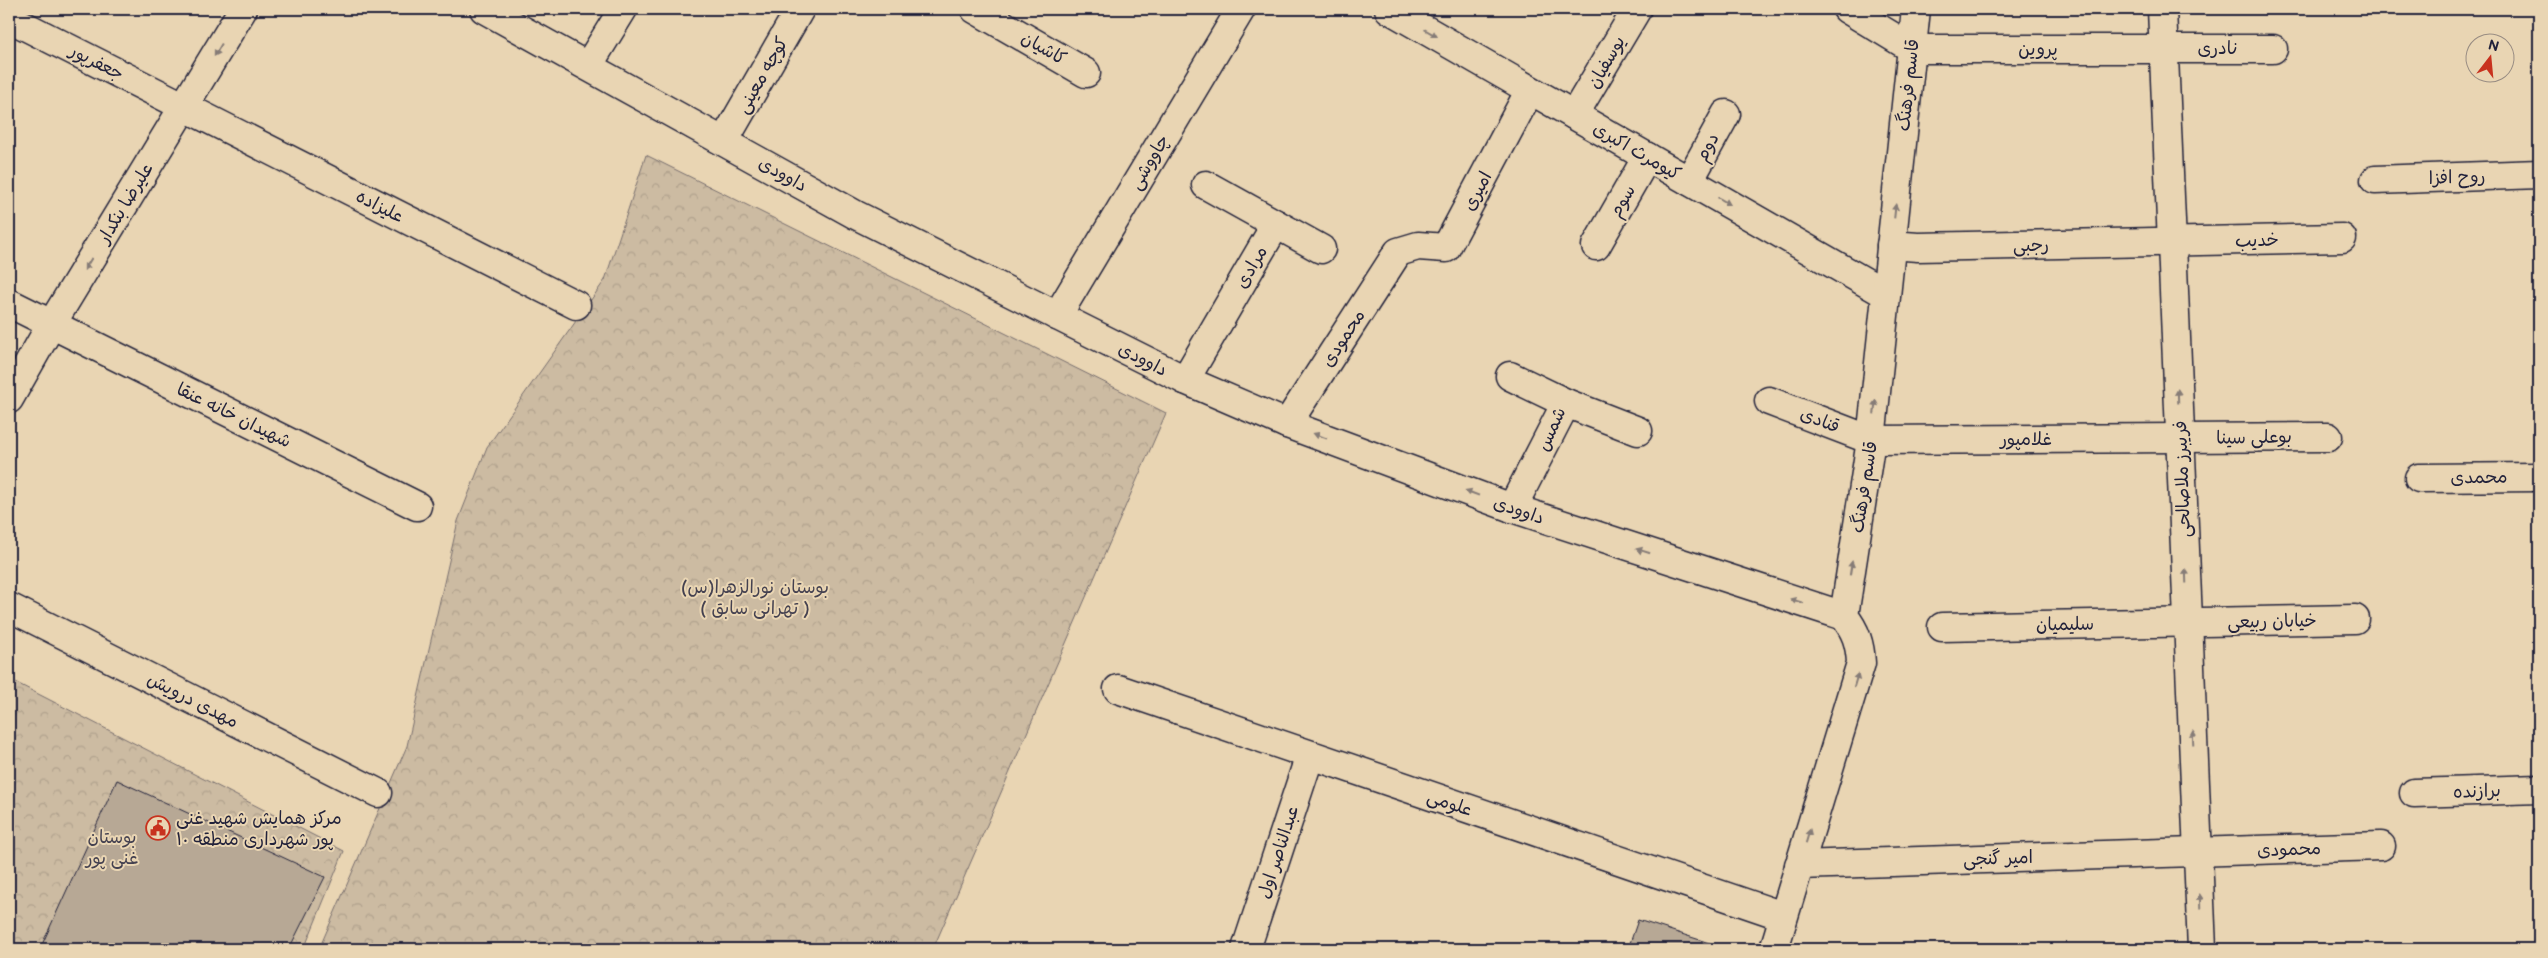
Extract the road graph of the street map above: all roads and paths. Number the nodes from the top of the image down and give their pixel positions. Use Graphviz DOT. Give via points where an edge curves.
graph roads {
  1 [pos="244,9"];
  2 [pos="484,9"];
  3 [pos="623,9"];
  4 [pos="800,9"];
  5 [pos="975,9"];
  6 [pos="1241,9"];
  7 [pos="1389,9"];
  8 [pos="1637,9"];
  9 [pos="1847,9"];
  10 [pos="1916,9"];
  11 [pos="2162,9"];
  12 [pos="9,18"];
  13 [pos="2164,48"];
  14 [pos="1913,49"];
  15 [pos="2273,49"];
  16 [pos="588,66"];
  17 [pos="1086,72"];
  18 [pos="1530,90"];
  19 [pos="184,107"];
  20 [pos="1726,114"];
  21 [pos="1574,115"];
  22 [pos="724,141"];
  23 [pos="1647,157"];
  24 [pos="2539,174"];
  25 [pos="2375,180"];
  26 [pos="1689,181"];
  27 [pos="1206,185"];
  28 [pos="1276,224"];
  29 [pos="2342,238"];
  30 [pos="2172,242"];
  31 [pos="1891,245"];
  32 [pos="1596,246"];
  33 [pos="1321,249"];
  34 [pos="1398,252"];
  35 [pos="1886,294"];
  36 [pos="9,303"];
  37 [pos="576,305"];
  38 [pos="1057,316"];
  39 [pos="51,324"];
  40 [pos="1510,376"];
  41 [pos="1185,380"];
  42 [pos="9,399"];
  43 [pos="1769,401"];
  44 [pos="1566,403"];
  45 [pos="1287,424"];
  46 [pos="1638,431"];
  47 [pos="2328,437"];
  48 [pos="2180,438"];
  49 [pos="1871,440"];
  50 [pos="2539,476"];
  51 [pos="2419,478"];
  52 [pos="417,506"];
  53 [pos="1512,508"];
  54 [pos="9,607"];
  55 [pos="1844,616"];
  56 [pos="2356,619"];
  57 [pos="2188,622"];
  58 [pos="1942,626"];
  59 [pos="1118,690"];
  60 [pos="1310,756"];
  61 [pos="2539,789"];
  62 [pos="378,793"];
  63 [pos="2414,793"];
  64 [pos="2381,846"];
  65 [pos="2198,852"];
  66 [pos="1799,865"];
  67 [pos="1784,916"];
  68 [pos="1246,949"];
  69 [pos="1774,949"];
  70 [pos="2202,949"];
  1 -- 19 [label="street, علیرضا بنکدار, one-way"];
  2 -- 16 [label="street, داوودی"];
  3 -- 16 [label="street"];
  4 -- 22 [label="street, کوچه معینی"];
  5 -- 17 [label="street, کاشیان"];
  6 -- 38 [label="street, چاووشی"];
  7 -- 18 [label="street, کیومرث اکبری, one-way"];
  8 -- 21 [label="street, یوسفیان"];
  9 -- 14 [label="street"];
  10 -- 14 [label="street, قاسم فرهنگ"];
  11 -- 13 [label="street, فریبرز ملاصالحی"];
  12 -- 19 [label="street, جعفرپور"];
  13 -- 14 [label="street, پروین"];
  13 -- 15 [label="street, نادری"];
  13 -- 30 [label="street, فریبرز ملاصالحی"];
  31 -- 14 [label="street, قاسم فرهنگ, one-way"];
  16 -- 22 [label="street, داوودی"];
  18 -- 21 [label="street, کیومرث اکبری"];
  18 -- 34 [label="street, امیری" via="1446,248 1418,246"];
  19 -- 37 [label="street, علیزاده"];
  19 -- 39 [label="street, علیرضا بنکدار, one-way"];
  20 -- 26 [label="street, دوم"];
  21 -- 23 [label="street, کیومرث اکبری"];
  22 -- 38 [label="street, داوودی" via="856,215"];
  23 -- 26 [label="street, کیومرث اکبری"];
  23 -- 32 [label="street, سوم"];
  24 -- 25 [label="street, روح افزا"];
  26 -- 35 [label="street, کیومرث اکبری, one-way"];
  27 -- 28 [label="street"];
  28 -- 33 [label="street"];
  28 -- 41 [label="street, مرادی"];
  29 -- 30 [label="street, خدیب"];
  30 -- 31 [label="street, رجبی"];
  48 -- 30 [label="street, فریبرز ملاصالحی, one-way"];
  31 -- 35 [label="street, قاسم فرهنگ"];
  34 -- 45 [label="street, محمودی"];
  49 -- 35 [label="street, قاسم فرهنگ, one-way"];
  36 -- 39 [label="street, شهیدان خانه‌ عنقا"];
  38 -- 41 [label="street, داوودی"];
  39 -- 42 [label="street, علیرضا بنکدار"];
  39 -- 52 [label="street, شهیدان خانه‌ عنقا"];
  40 -- 44 [label="street, شمس"];
  41 -- 45 [label="street, داوودی"];
  43 -- 49 [label="street, قنادی"];
  44 -- 46 [label="street"];
  44 -- 53 [label="street, شمس"];
  53 -- 45 [label="street, داوودی, one-way"];
  47 -- 48 [label="street, بوعلی سینا"];
  48 -- 49 [label="street, غلامپور"];
  57 -- 48 [label="street, فریبرز ملاصالحی, one-way"];
  55 -- 49 [label="street, قاسم فرهنگ, one-way"];
  50 -- 51 [label="street, محمدی"];
  55 -- 53 [label="street, داوودی, one-way"];
  54 -- 62 [label="street, مهدی درویش"];
  66 -- 55 [label="street, one-way" via="1861,663 1860,646"];
  56 -- 57 [label="street, خیابان ربیعی"];
  57 -- 58 [label="street, سلیمیان"];
  65 -- 57 [label="street, فریبرز ملاصالحی, one-way"];
  59 -- 60 [label="street, علومی"];
  60 -- 67 [label="street, علومی"];
  60 -- 68 [label="street, عبدالناصر اول"];
  61 -- 63 [label="street, برازنده"];
  64 -- 65 [label="street, محمودی"];
  65 -- 66 [label="street, امیر گنجی"];
  70 -- 65 [label="street, فریبرز ملاصالحی, one-way"];
  66 -- 67 [label="street"];
  67 -- 69 [label="street"];
}
